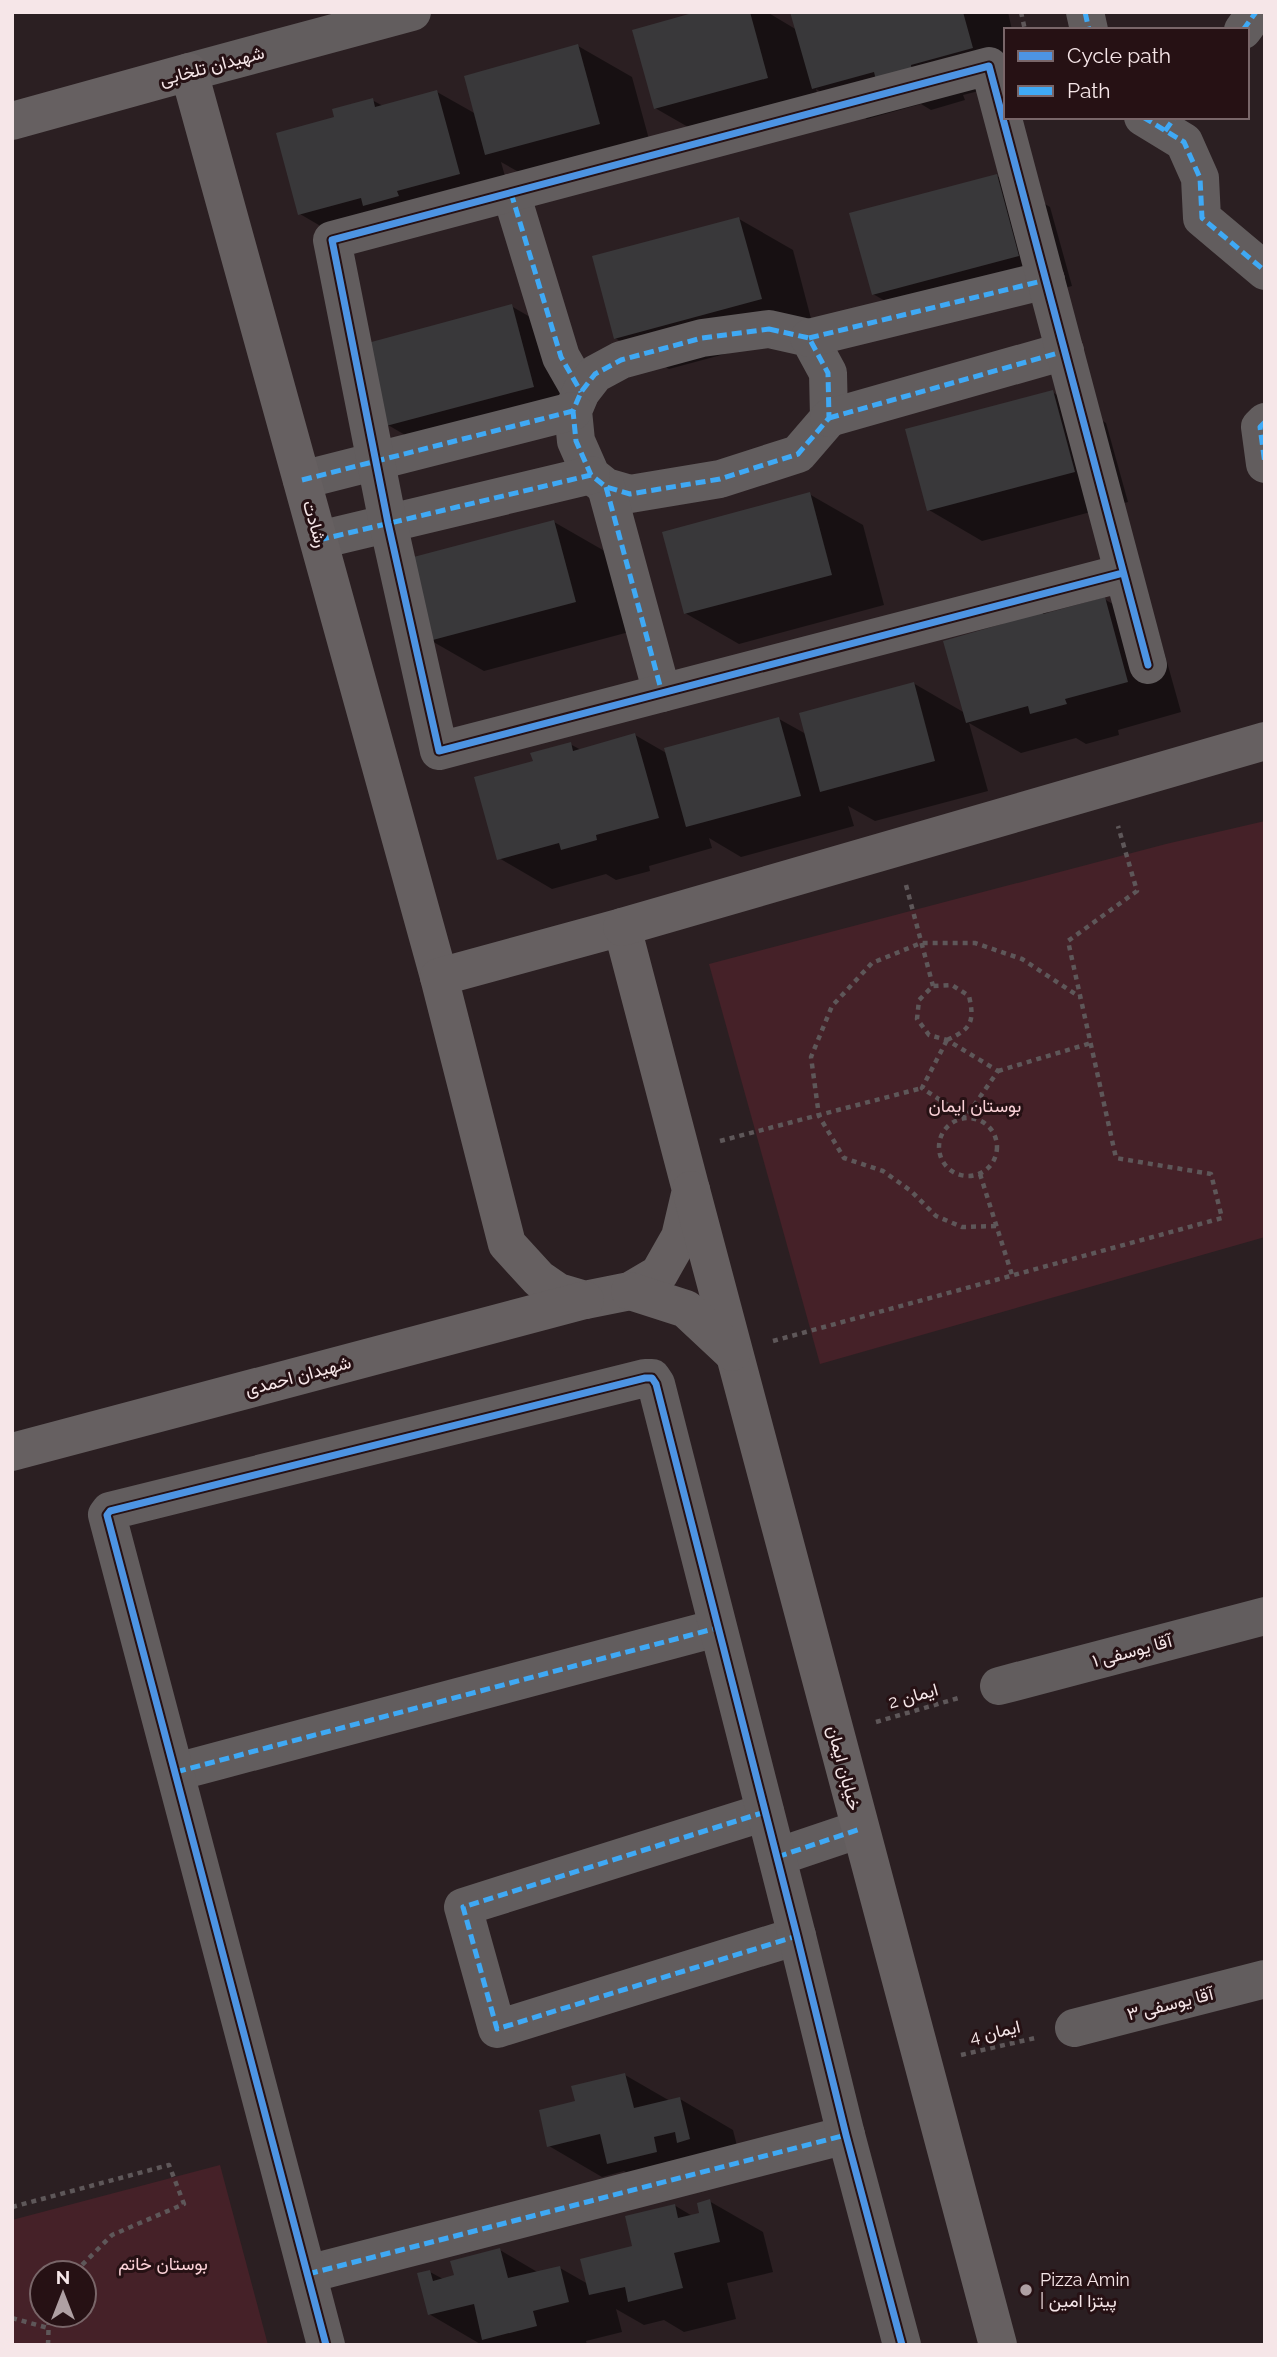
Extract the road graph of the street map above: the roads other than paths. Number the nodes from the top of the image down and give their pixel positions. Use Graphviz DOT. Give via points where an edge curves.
graph roads {
  1 [pos="412,12"];
  2 [pos="1256,12"];
  3 [pos="1244,28"];
  4 [pos="189,72"];
  5 [pos="12,121"];
  6 [pos="1161,122"];
  7 [pos="511,193"];
  8 [pos="1265,271"];
  9 [pos="1046,280"];
  10 [pos="809,338"];
  11 [pos="1065,351"];
  12 [pos="577,402"];
  13 [pos="830,418"];
  14 [pos="1265,422"];
  15 [pos="376,460"];
  16 [pos="1265,464"];
  17 [pos="303,480"];
  18 [pos="598,481"];
  19 [pos="388,523"];
  20 [pos="319,540"];
  21 [pos="1123,573"];
  22 [pos="1148,665"];
  23 [pos="662,693"];
  24 [pos="1265,741"];
  25 [pos="622,927"];
  26 [pos="439,977"];
  27 [pos="691,1190"];
  28 [pos="630,1291"];
  29 [pos="585,1300"];
  30 [pos="733,1352"];
  31 [pos="12,1452"];
  32 [pos="1265,1616"];
  33 [pos="717,1628"];
  34 [pos="999,1686"];
  35 [pos="176,1772"];
  36 [pos="765,1812"];
  37 [pos="860,1829"];
  38 [pos="777,1857"];
  39 [pos="797,1936"];
  40 [pos="1265,1979"];
  41 [pos="1074,2028"];
  42 [pos="846,2135"];
  43 [pos="308,2274"];
  44 [pos="326,2345"];
  45 [pos="902,2345"];
  46 [pos="998,2345"];
  1 -- 4 [label="street, شهیدان تلخابی"];
  2 -- 3 [label="street"];
  4 -- 5 [label="street, شهیدان تلخابی"];
  4 -- 17 [label="street, رشادت"];
  6 -- 8 [label="street" via="1184,142 1200,178 1202,218"];
  7 -- 9 [label="street" via="989,66"];
  7 -- 12 [label="street"];
  7 -- 15 [label="street" via="332,240"];
  9 -- 10 [label="street"];
  9 -- 11 [label="street"];
  10 -- 12 [label="street" via="769,329 702,338 621,360 595,374"];
  10 -- 13 [label="street" via="828,373"];
  11 -- 13 [label="street"];
  11 -- 21 [label="street"];
  12 -- 15 [label="street"];
  12 -- 18 [label="street" via="576,441"];
  13 -- 18 [label="street" via="798,454 720,479 630,494"];
  14 -- 16 [label="street" via="1260,427"];
  15 -- 17 [label="street"];
  15 -- 19 [label="street"];
  17 -- 20 [label="street, رشادت"];
  18 -- 19 [label="street"];
  18 -- 23 [label="street"];
  19 -- 20 [label="street"];
  19 -- 23 [label="street" via="439,751"];
  20 -- 26 [label="street, رشادت"];
  21 -- 22 [label="street"];
  21 -- 23 [label="street"];
  24 -- 25 [label="street"];
  25 -- 26 [label="street"];
  25 -- 27 [label="street, خیابان ایمان"];
  26 -- 29 [label="street, رشادت" via="507,1244 538,1279 558,1292"];
  27 -- 28 [label="street" via="680,1237 659,1274"];
  27 -- 30 [label="street, خیابان ایمان"];
  28 -- 29 [label="street, شهیدان احمدی"];
  28 -- 30 [label="street" via="686,1309"];
  29 -- 31 [label="street, شهیدان احمدی"];
  30 -- 37 [label="street, خیابان ایمان"];
  32 -- 34 [label="street, آقا یوسفی ۱"];
  33 -- 35 [label="street"];
  33 -- 35 [label="street" via="652,1378 110,1511 108,1521"];
  33 -- 36 [label="street"];
  35 -- 43 [label="street"];
  36 -- 38 [label="street"];
  36 -- 39 [label="street" via="463,1907 497,2029"];
  37 -- 38 [label="street"];
  37 -- 46 [label="street, خیابان ایمان"];
  38 -- 39 [label="street"];
  39 -- 42 [label="street"];
  40 -- 41 [label="street, آقا یوسفی ۳"];
  42 -- 43 [label="street"];
  42 -- 45 [label="street"];
  43 -- 44 [label="street"];
}
